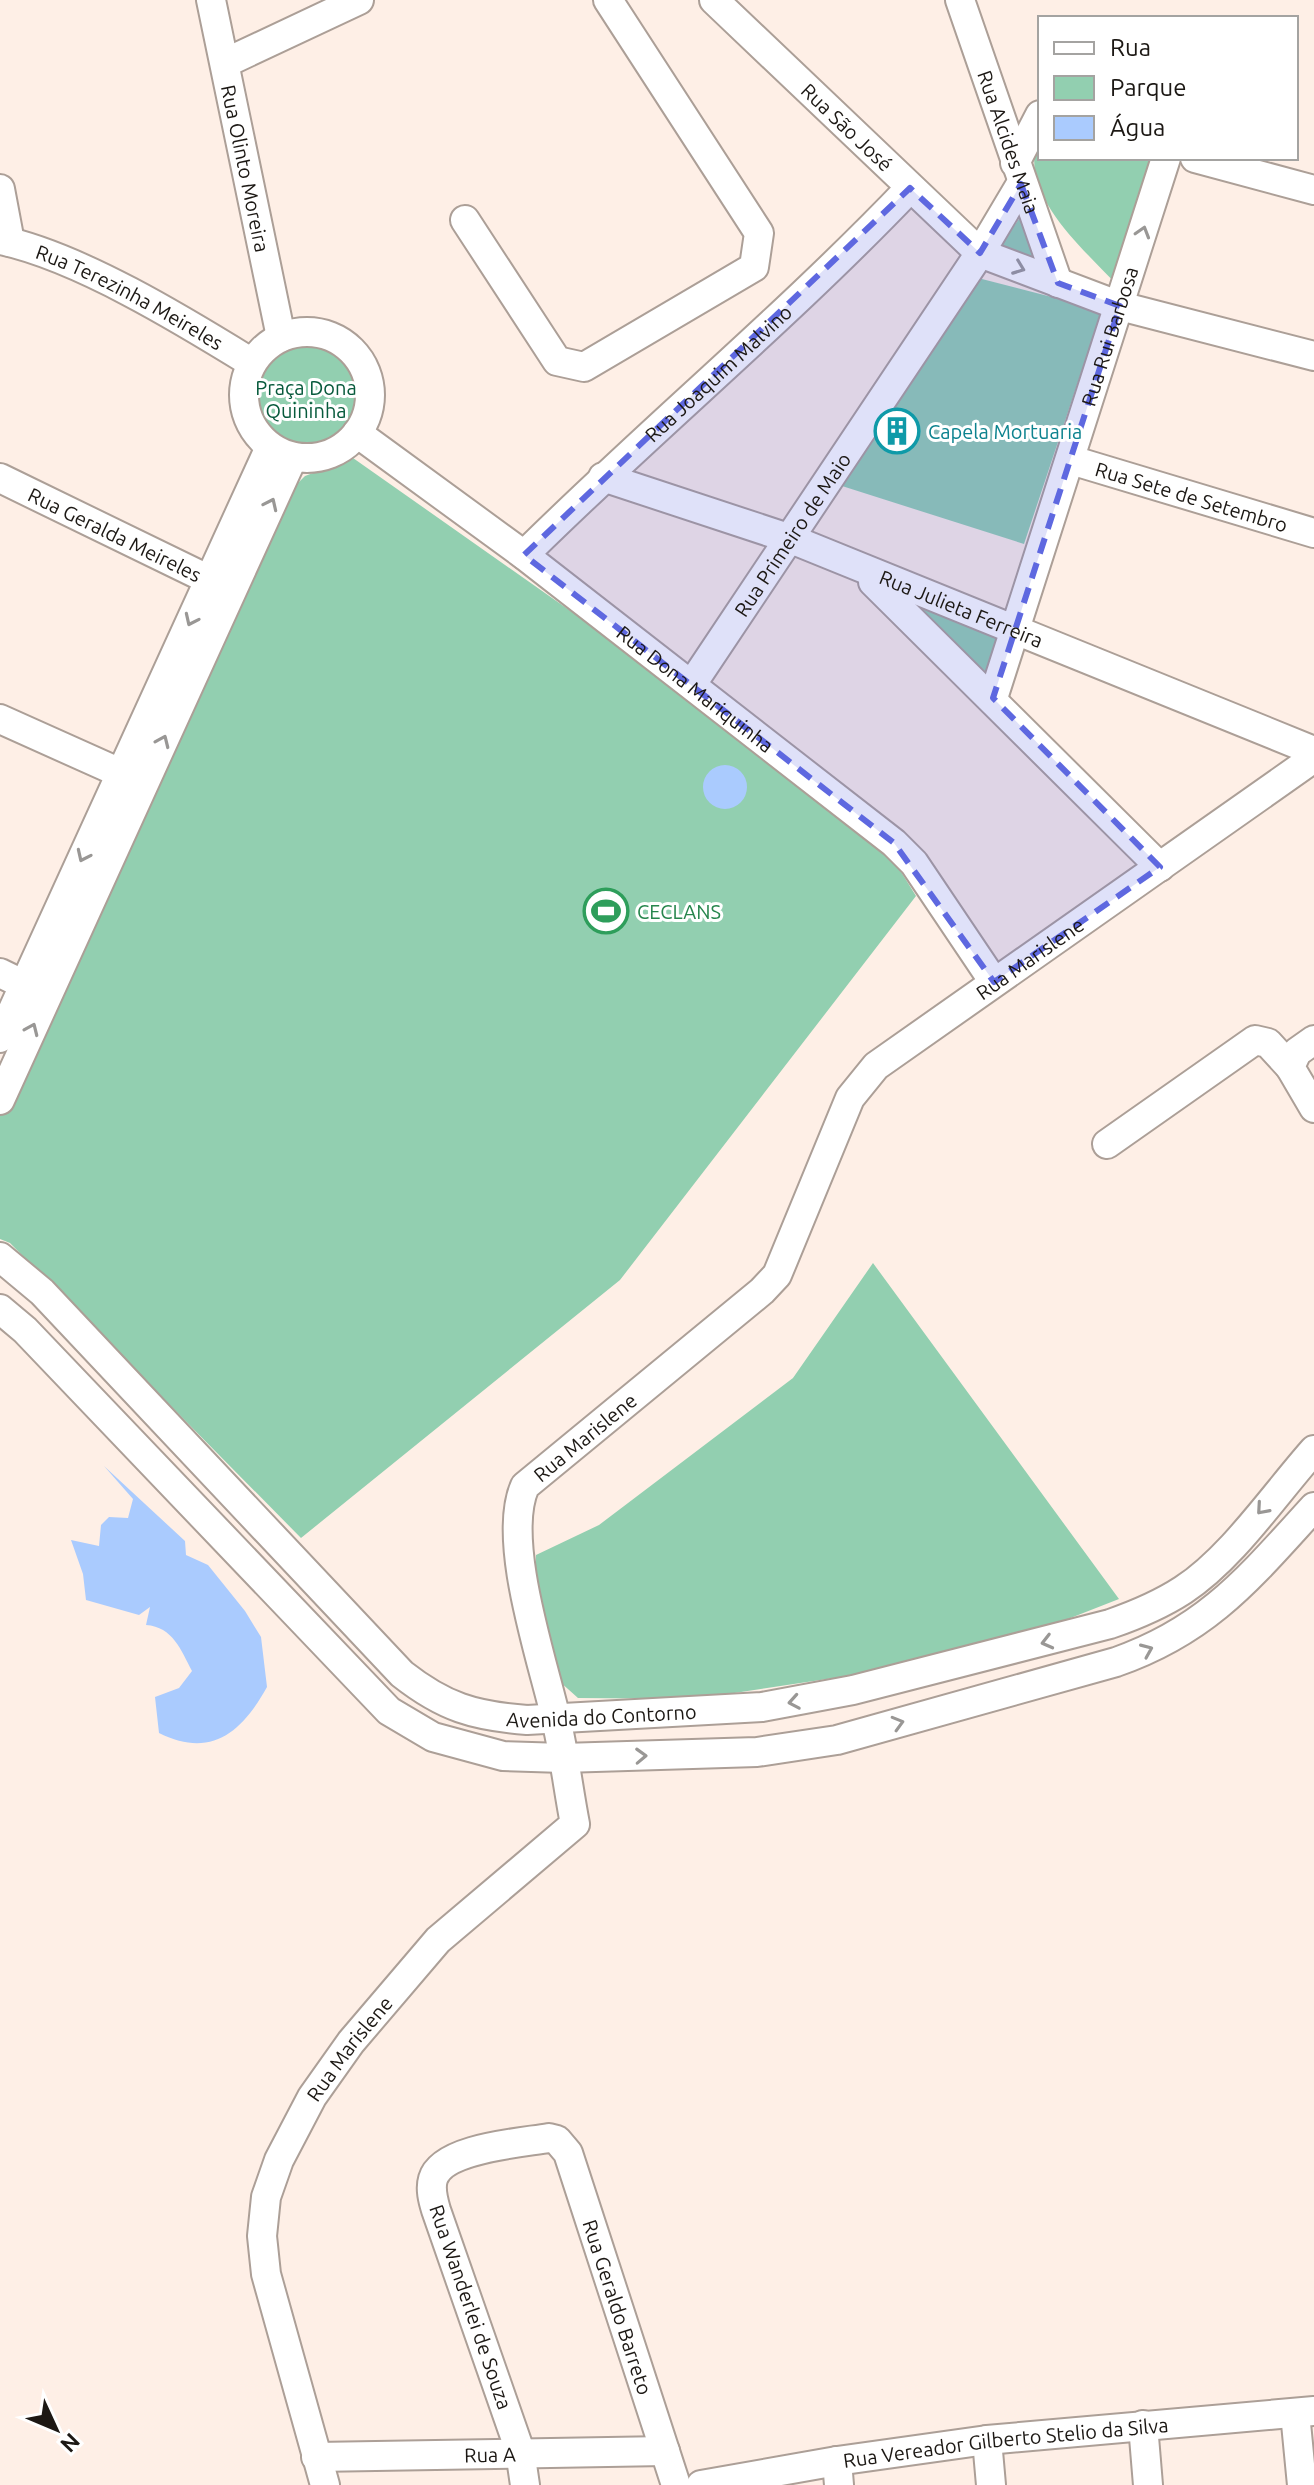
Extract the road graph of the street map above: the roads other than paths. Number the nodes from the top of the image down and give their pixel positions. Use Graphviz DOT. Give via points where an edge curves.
graph roads {
  1 [pos="211,0"];
  2 [pos="359,0"];
  3 [pos="608,0"];
  4 [pos="714,0"];
  5 [pos="960,0"];
  6 [pos="225,63"];
  7 [pos="1038,120"];
  8 [pos="1165,160"];
  9 [pos="1202,160"];
  10 [pos="1018,173"];
  11 [pos="910,188"];
  12 [pos="0,189"];
  13 [pos="1314,190"];
  14 [pos="465,220"];
  15 [pos="5,241"];
  16 [pos="980,253"];
  17 [pos="1058,283"];
  18 [pos="1120,306"];
  19 [pos="281,337"];
  20 [pos="1314,356"];
  21 [pos="252,363"];
  22 [pos="357,433"];
  23 [pos="282,452"];
  24 [pos="1071,460"];
  25 [pos="603,477"];
  26 [pos="0,478"];
  27 [pos="1314,533"];
  28 [pos="791,539"];
  29 [pos="524,555"];
  30 [pos="861,570"];
  31 [pos="220,586"];
  32 [pos="1013,630"];
  33 [pos="692,684"];
  34 [pos="993,698"];
  35 [pos="0,719"];
  36 [pos="1314,751"];
  37 [pos="1314,758"];
  38 [pos="132,779"];
  39 [pos="1160,867"];
  40 [pos="994,982"];
  41 [pos="23,985"];
  42 [pos="0,1038"];
  43 [pos="1314,1040"];
  44 [pos="1291,1070"];
  45 [pos="0,1100"];
  46 [pos="1314,1108"];
  47 [pos="1107,1144"];
  48 [pos="0,1257"];
  49 [pos="0,1309"];
  50 [pos="1314,1450"];
  51 [pos="1314,1507"];
  52 [pos="830,1695"];
  53 [pos="556,1718"];
  54 [pos="837,1740"];
  55 [pos="563,1758"];
  56 [pos="549,2138"];
  57 [pos="1305,2412"];
  58 [pos="1143,2425"];
  59 [pos="987,2440"];
  60 [pos="520,2451"];
  61 [pos="665,2451"];
  62 [pos="316,2457"];
  63 [pos="838,2473"];
  64 [pos="325,2485"];
  65 [pos="525,2485"];
  66 [pos="676,2485"];
  67 [pos="701,2485"];
  68 [pos="991,2485"];
  69 [pos="1148,2485"];
  70 [pos="1302,2485"];
  1 -- 6 [label="street, Rua Olinto Moreira"];
  2 -- 6 [label="street"];
  3 -- 14 [label="street" via="759,233 754,267 584,367 566,365 557,361"];
  4 -- 11 [label="street, Rua São José"];
  5 -- 10 [label="street, Rua Alcides Maia"];
  6 -- 19 [label="street, Rua Olinto Moreira"];
  7 -- 10 [label="street, Rua Primeiro de Maio"];
  18 -- 8 [label="street, Rua Rui Barbosa, one-way"];
  9 -- 13 [label="street"];
  10 -- 16 [label="street, Rua Primeiro de Maio"];
  10 -- 17 [label="street, Rua Alcides Maia"];
  11 -- 16 [label="street, Rua São José"];
  11 -- 25 [label="street, Rua Joaquim Malvino" via="801,298"];
  12 -- 15 [label="street"];
  15 -- 21 [label="street, Rua Terezinha Meireles" via="148,303"];
  16 -- 17 [label="street, one-way"];
  16 -- 28 [label="street, Rua Primeiro de Maio"];
  17 -- 18 [label="street"];
  18 -- 20 [label="street"];
  18 -- 24 [label="street, Rua Rui Barbosa"];
  19 -- 21 [label="street"];
  19 -- 22 [label="street" via="322,333 357,355 370,394"];
  21 -- 23 [label="street" via="243,399 247,418"];
  22 -- 23 [label="street" via="328,455"];
  22 -- 29 [label="street, Rua Dona Mariquinha"];
  23 -- 31 [label="street"];
  24 -- 27 [label="street, Rua Sete de Setembro"];
  24 -- 32 [label="street, Rua Rui Barbosa"];
  25 -- 28 [label="street, Rua Julieta Ferreira"];
  25 -- 29 [label="street, Rua Joaquim Malvino"];
  26 -- 31 [label="street, Rua Geralda Meireles"];
  28 -- 30 [label="street, Rua Julieta Ferreira"];
  28 -- 33 [label="street, Rua Primeiro de Maio"];
  29 -- 33 [label="street, Rua Dona Mariquinha"];
  30 -- 32 [label="street, Rua Julieta Ferreira"];
  30 -- 34 [label="street"];
  31 -- 38 [label="street"];
  32 -- 34 [label="street, Rua Rui Barbosa"];
  32 -- 36 [label="street, Rua Julieta Ferreira"];
  33 -- 40 [label="street, Rua Dona Mariquinha" via="904,853"];
  34 -- 39 [label="street"];
  35 -- 38 [label="street"];
  37 -- 39 [label="street, Rua Marislene"];
  38 -- 41 [label="street"];
  39 -- 40 [label="street, Rua Marislene"];
  40 -- 53 [label="street, Rua Marislene" via="862,1080 785,1261 762,1291 525,1486 517,1511 524,1588"];
  41 -- 42 [label="street"];
  45 -- 41 [label="street, one-way"];
  43 -- 44 [label="street" via="1297,1052"];
  44 -- 46 [label="street"];
  44 -- 47 [label="street" via="1259,1038"];
  48 -- 53 [label="street, Avenida do Contorno" via="42,1292 402,1674 454,1708 492,1717"];
  49 -- 55 [label="street" via="361,1686 398,1718 433,1737 503,1756"];
  50 -- 52 [label="street, Avenida do Contorno, one-way" via="1217,1561 1185,1589 1149,1610 1063,1639"];
  54 -- 51 [label="street, one-way" via="1150,1650 1214,1611"];
  52 -- 53 [label="street, Avenida do Contorno, one-way" via="715,1712"];
  52 -- 54 [label="street"];
  53 -- 55 [label="street, Rua Marislene"];
  55 -- 54 [label="street, one-way" via="757,1752"];
  55 -- 62 [label="street, Rua Marislene" via="573,1828 438,1940 351,2042 312,2097 279,2160 266,2197 266,2274"];
  56 -- 60 [label="street, Rua Wanderlei de Souza" via="454,2156 442,2163 431,2189"];
  56 -- 61 [label="street, Rua Geraldo Barreto" via="568,2153"];
  57 -- 58 [label="street, Rua Vereador Gilberto Stelio da Silva"];
  57 -- 70 [label="street"];
  58 -- 59 [label="street, Rua Vereador Gilberto Stelio da Silva"];
  58 -- 69 [label="street"];
  59 -- 63 [label="street, Rua Vereador Gilberto Stelio da Silva"];
  59 -- 68 [label="street"];
  60 -- 61 [label="street, Rua A"];
  60 -- 62 [label="street, Rua A"];
  60 -- 65 [label="street, Rua Wanderlei de Souza"];
  61 -- 66 [label="street, Rua Geraldo Barreto"];
  62 -- 64 [label="street, Rua Marislene"];
  63 -- 67 [label="street, Rua Vereador Gilberto Stelio da Silva"];
}
